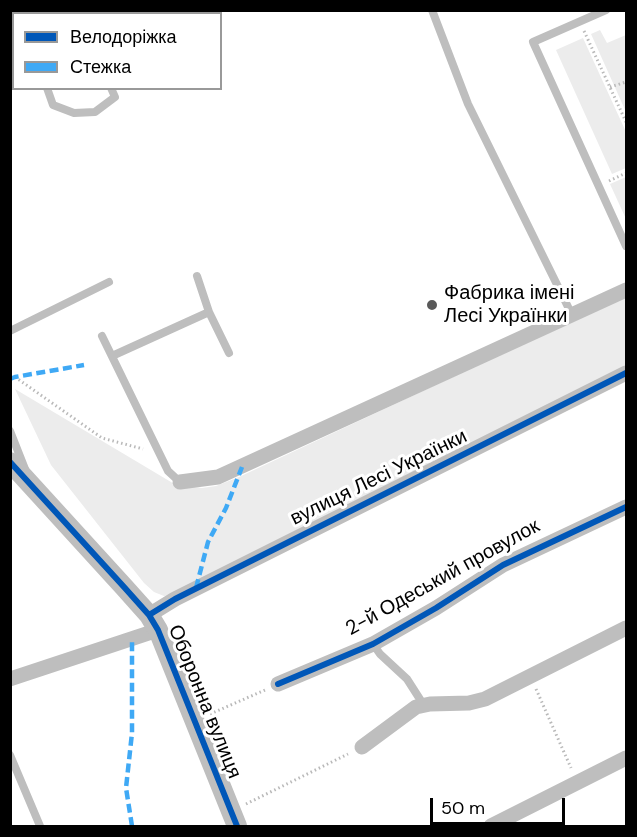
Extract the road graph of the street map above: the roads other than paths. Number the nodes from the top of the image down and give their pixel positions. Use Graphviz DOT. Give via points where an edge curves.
graph roads {
  1 [pos="432,10"];
  2 [pos="606,10"];
  3 [pos="48,90"];
  4 [pos="112,90"];
  5 [pos="627,246"];
  6 [pos="197,276"];
  7 [pos="109,282"];
  8 [pos="627,290"];
  9 [pos="209,312"];
  10 [pos="572,315"];
  11 [pos="10,331"];
  12 [pos="102,336"];
  13 [pos="229,353"];
  14 [pos="112,356"];
  15 [pos="627,373"];
  16 [pos="10,431"];
  17 [pos="10,462"];
  18 [pos="29,482"];
  19 [pos="180,482"];
  20 [pos="627,507"];
  21 [pos="154,622"];
  22 [pos="627,628"];
  23 [pos="373,644"];
  24 [pos="10,679"];
  25 [pos="278,684"];
  26 [pos="423,704"];
  27 [pos="362,747"];
  28 [pos="10,755"];
  29 [pos="627,758"];
  30 [pos="40,826"];
  31 [pos="237,826"];
  32 [pos="491,826"];
  1 -- 10 [label="lane" via="468,104"];
  2 -- 5 [label="lane" via="533,42"];
  3 -- 4 [label="lane" via="53,105 74,113 94,112 115,97"];
  6 -- 9 [label="lane"];
  7 -- 11 [label="lane"];
  8 -- 10 [label="street"];
  9 -- 13 [label="lane"];
  9 -- 14 [label="lane"];
  10 -- 19 [label="street" via="218,477"];
  12 -- 14 [label="lane"];
  14 -- 19 [label="lane" via="168,471"];
  15 -- 21 [label="street, вулиця Лесі Українки" via="175,599"];
  16 -- 18 [label="lane"];
  17 -- 18 [label="street, Оборонна вулиця"];
  18 -- 21 [label="street, Оборонна вулиця"];
  20 -- 23 [label="street, 2-й Одеський провулок" via="502,565"];
  21 -- 24 [label="street, вулиця Лесі Українки"];
  21 -- 31 [label="street, Оборонна вулиця"];
  22 -- 26 [label="street" via="476,702"];
  23 -- 25 [label="street, 2-й Одеський провулок"];
  23 -- 26 [label="lane" via="407,679"];
  26 -- 27 [label="street"];
  28 -- 30 [label="lane"];
  29 -- 32 [label="street"];
}
